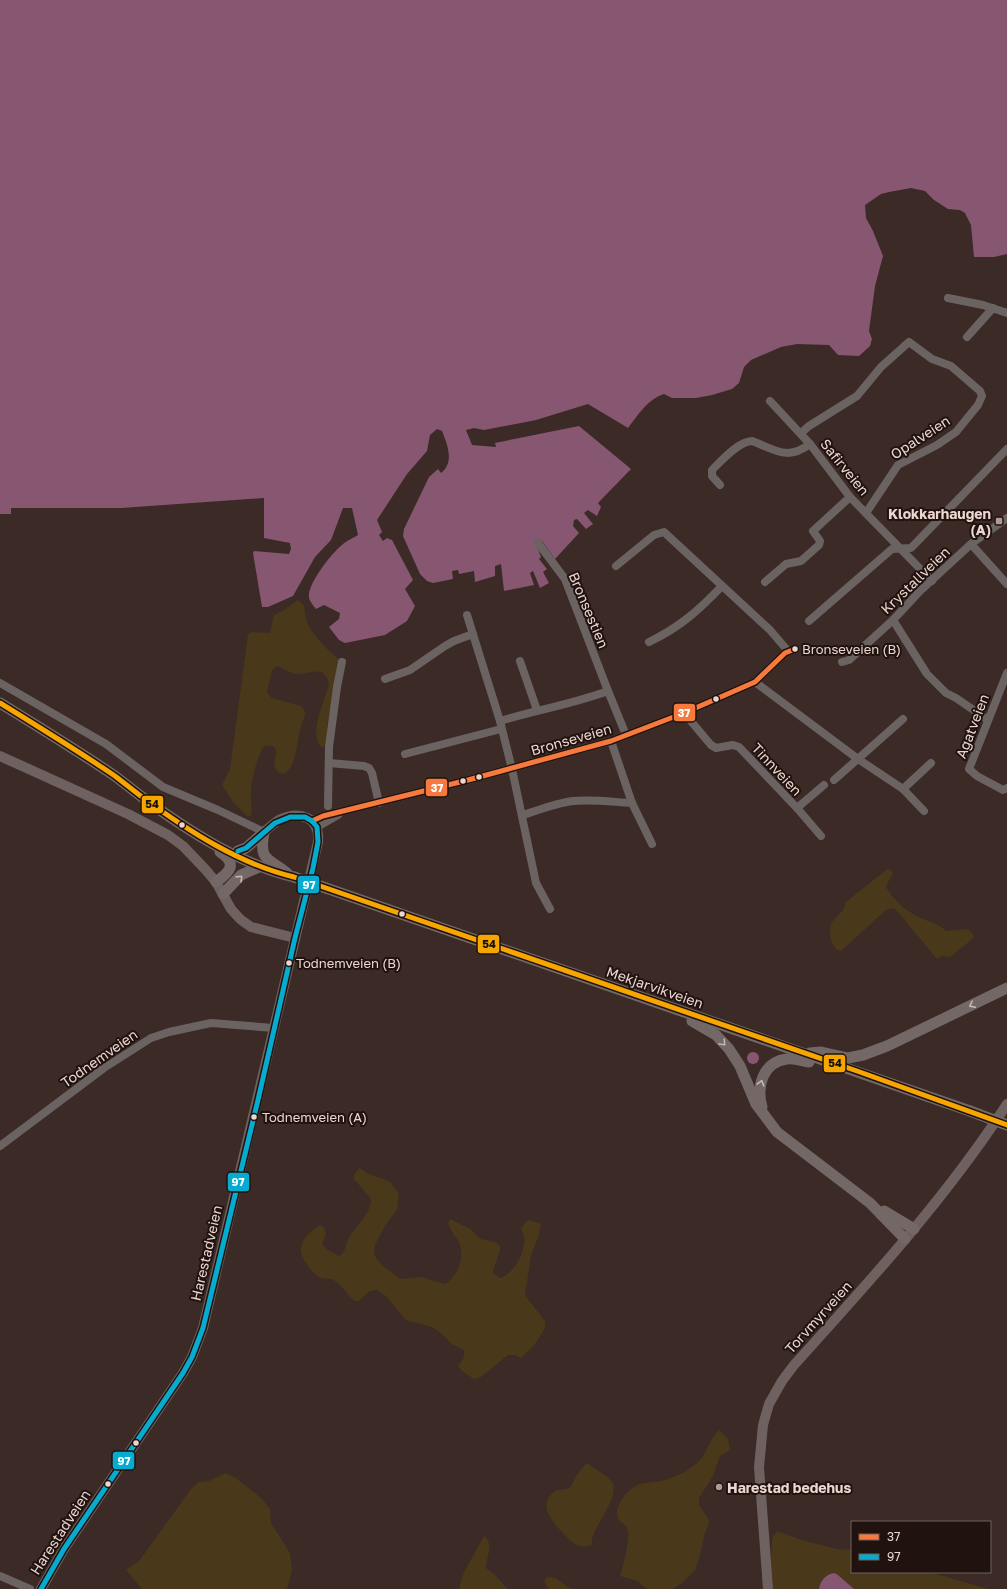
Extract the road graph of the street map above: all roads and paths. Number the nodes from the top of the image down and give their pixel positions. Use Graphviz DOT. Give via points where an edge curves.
graph roads {
  1 [pos="948,298"];
  2 [pos="993,308"];
  3 [pos="1007,314"];
  4 [pos="967,337"];
  5 [pos="770,401"];
  6 [pos="801,433"];
  7 [pos="810,444"];
  8 [pos="1007,449"];
  9 [pos="720,485"];
  10 [pos="850,497"];
  11 [pos="866,513"];
  12 [pos="1006,520"];
  13 [pos="538,543"];
  14 [pos="971,544"];
  15 [pos="900,549"];
  16 [pos="616,566"];
  17 [pos="932,581"];
  18 [pos="765,582"];
  19 [pos="1007,584"];
  20 [pos="722,586"];
  21 [pos="467,615"];
  22 [pos="893,620"];
  23 [pos="809,621"];
  24 [pos="473,634"];
  25 [pos="649,642"];
  26 [pos="520,661"];
  27 [pos="342,662"];
  28 [pos="842,662"];
  29 [pos="1007,673"];
  30 [pos="385,679"];
  31 [pos="755,682"];
  32 [pos="0,683"];
  33 [pos="608,691"];
  34 [pos="0,702"];
  35 [pos="537,710"];
  36 [pos="684,713"];
  37 [pos="903,719"];
  38 [pos="988,720"];
  39 [pos="501,725"];
  40 [pos="626,735"];
  41 [pos="611,741"];
  42 [pos="404,754"];
  43 [pos="0,756"];
  44 [pos="858,759"];
  45 [pos="329,763"];
  46 [pos="930,763"];
  47 [pos="512,769"];
  48 [pos="116,777"];
  49 [pos="834,780"];
  50 [pos="824,785"];
  51 [pos="903,788"];
  52 [pos="1007,788"];
  53 [pos="379,803"];
  54 [pos="632,803"];
  55 [pos="328,806"];
  56 [pos="797,808"];
  57 [pos="924,812"];
  58 [pos="523,815"];
  59 [pos="315,824"];
  60 [pos="264,832"];
  61 [pos="821,836"];
  62 [pos="212,843"];
  63 [pos="652,844"];
  64 [pos="237,854"];
  65 [pos="259,867"];
  66 [pos="290,875"];
  67 [pos="216,882"];
  68 [pos="223,894"];
  69 [pos="550,909"];
  70 [pos="295,938"];
  71 [pos="1007,988"];
  72 [pos="667,1007"];
  73 [pos="274,1028"];
  74 [pos="803,1054"];
  75 [pos="826,1062"];
  76 [pos="1007,1104"];
  77 [pos="767,1120"];
  78 [pos="1007,1125"];
  79 [pos="0,1146"];
  80 [pos="870,1203"];
  81 [pos="914,1229"];
  82 [pos="905,1239"];
  83 [pos="0,1576"];
  84 [pos="30,1589"];
  85 [pos="41,1589"];
  86 [pos="768,1589"];
  1 -- 2 [label="street"];
  2 -- 3 [label="street"];
  2 -- 4 [label="street"];
  5 -- 6 [label="street, Safirveien"];
  6 -- 7 [label="street, Safirveien"];
  6 -- 11 [label="street, Opalveien" via="856,396 881,367 909,342 932,359 951,366 980,391 982,396 978,405 956,432 937,445 898,464"];
  7 -- 9 [label="street" via="801,451 786,454 747,441 712,470 712,476"];
  7 -- 10 [label="street, Safirveien"];
  8 -- 15 [label="street" via="911,548"];
  10 -- 11 [label="street, Safirveien"];
  10 -- 18 [label="street" via="813,531 820,541 819,546 801,561 786,564"];
  11 -- 15 [label="street, Safirveien"];
  12 -- 14 [label="street, Krystallveien"];
  13 -- 33 [label="street, Bronsestien" via="565,579"];
  14 -- 17 [label="street, Krystallveien"];
  14 -- 19 [label="street"];
  15 -- 17 [label="street, Safirveien"];
  15 -- 23 [label="street" via="892,549"];
  16 -- 20 [label="street, Bronseveien" via="654,535 664,532"];
  17 -- 22 [label="street, Krystallveien"];
  20 -- 25 [label="street" via="697,612"];
  20 -- 31 [label="street, Bronseveien" via="792,650"];
  21 -- 24 [label="street"];
  22 -- 28 [label="street, Krystallveien" via="849,660"];
  22 -- 38 [label="street" via="927,674 946,693"];
  24 -- 30 [label="street" via="450,644 410,670"];
  24 -- 39 [label="street"];
  26 -- 35 [label="street"];
  27 -- 45 [label="street" via="328,747"];
  29 -- 38 [label="street, Agatveien"];
  31 -- 36 [label="street, Bronseveien"];
  31 -- 44 [label="street"];
  32 -- 60 [label="street" via="106,744 163,787"];
  33 -- 35 [label="street"];
  33 -- 40 [label="street, Bronsestien"];
  34 -- 48 [label="highway"];
  35 -- 39 [label="street"];
  36 -- 40 [label="street, Bronseveien"];
  36 -- 56 [label="street, Tinnveien" via="711,745 716,748 733,745 739,747"];
  37 -- 44 [label="street"];
  38 -- 52 [label="street, Agatveien" via="969,769 976,776 1003,790"];
  39 -- 42 [label="street"];
  39 -- 47 [label="street"];
  40 -- 41 [label="street, Bronseveien"];
  41 -- 47 [label="street, Bronseveien"];
  41 -- 54 [label="street"];
  43 -- 67 [label="main road" via="168,835 195,857"];
  44 -- 49 [label="street"];
  44 -- 51 [label="street"];
  45 -- 53 [label="street" via="369,768"];
  45 -- 55 [label="street"];
  46 -- 51 [label="street"];
  47 -- 53 [label="street, Bronseveien"];
  47 -- 58 [label="street"];
  48 -- 62 [label="highway"];
  48 -- 64 [label="highway" via="145,792"];
  50 -- 56 [label="street, Tinnveien"];
  51 -- 57 [label="street"];
  53 -- 59 [label="street, Bronseveien" via="343,812"];
  54 -- 58 [label="street" via="573,801"];
  54 -- 63 [label="street"];
  56 -- 61 [label="street, Tinnveien"];
  58 -- 69 [label="street" via="536,883"];
  59 -- 60 [label="main road" via="305,817 290,816 279,820"];
  59 -- 70 [label="main road, Harestadveien" via="318,842"];
  60 -- 64 [label="highway"];
  60 -- 66 [label="highway" via="261,846 264,857"];
  62 -- 64 [label="highway"];
  62 -- 67 [label="highway" via="228,859 231,866"];
  64 -- 65 [label="highway, Mekjarvikveien"];
  64 -- 66 [label="highway, Mekjarvikveien"];
  65 -- 66 [label="highway, Mekjarvikveien"];
  68 -- 65 [label="highway, one-way" via="242,875"];
  66 -- 72 [label="highway, Mekjarvikveien, bridge"];
  67 -- 68 [label="main road"];
  68 -- 70 [label="main road" via="231,909 251,927"];
  70 -- 73 [label="main road, Harestadveien"];
  71 -- 74 [label="highway, one-way" via="863,1055 848,1058 821,1052"];
  72 -- 74 [label="highway, Mekjarvikveien"];
  72 -- 77 [label="highway, one-way" via="706,1029 723,1042 740,1066 756,1104"];
  73 -- 79 [label="street, Todnemveien" via="210,1023 151,1038 104,1068"];
  73 -- 85 [label="main road, Harestadveien" via="203,1328 197,1344 173,1389 64,1549"];
  74 -- 75 [label="highway, Mekjarvikveien"];
  77 -- 75 [label="highway, one-way" via="759,1088 768,1069 787,1059"];
  75 -- 78 [label="highway, Mekjarvikveien, bridge"];
  76 -- 81 [label="main road, Torvmyrveien" via="976,1150"];
  77 -- 80 [label="highway" via="786,1140"];
  80 -- 81 [label="highway"];
  80 -- 82 [label="highway"];
  81 -- 82 [label="main road, Torvmyrveien"];
  82 -- 86 [label="main road, Torvmyrveien" via="794,1365 769,1404 762,1425 759,1467"];
  83 -- 84 [label="street, Harestadveien"];
}
